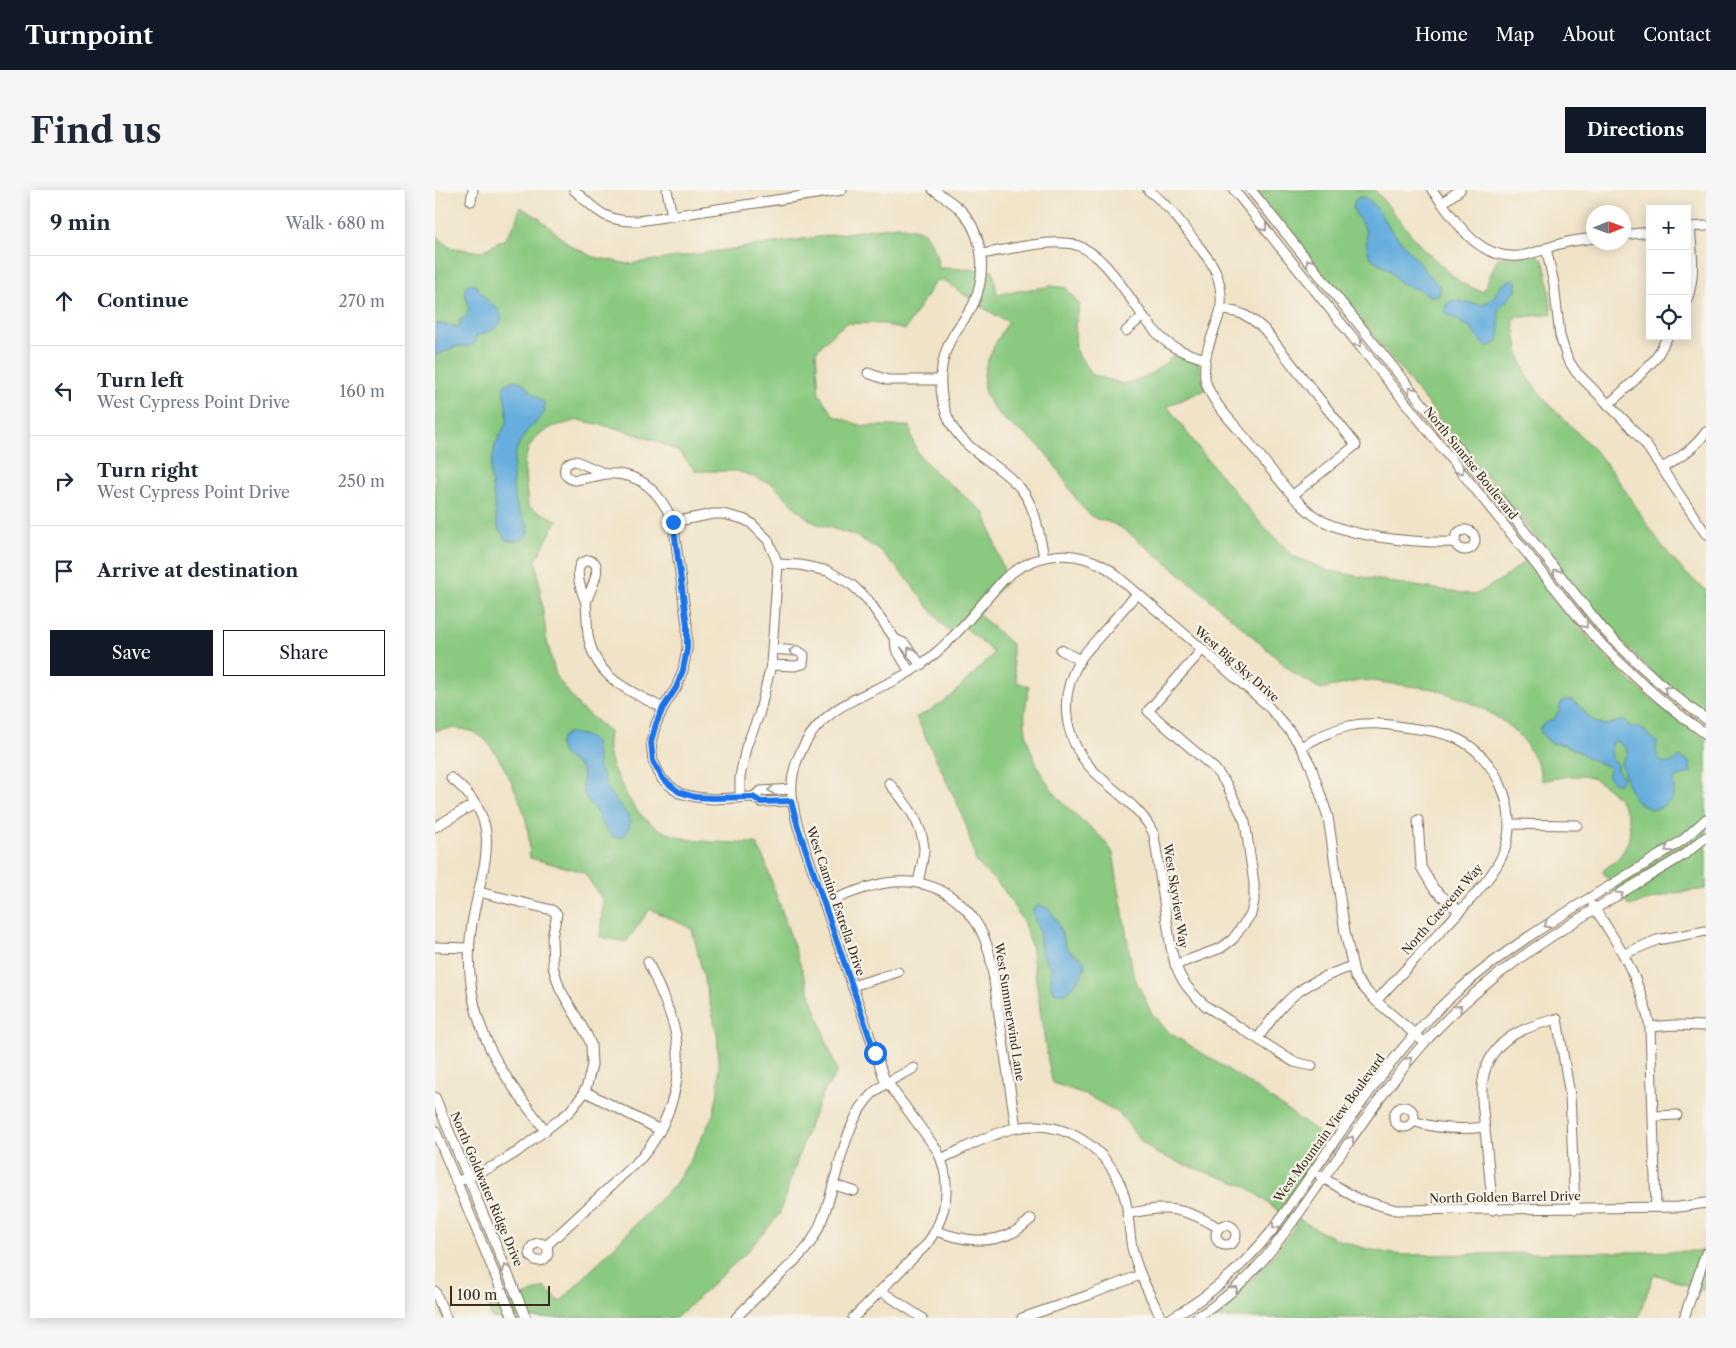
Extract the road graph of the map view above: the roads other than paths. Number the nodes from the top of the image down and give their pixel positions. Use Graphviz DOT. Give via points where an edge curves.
graph roads {
  1 [pos="473,190"];
  2 [pos="574,190"];
  3 [pos="667,190"];
  4 [pos="842,190"];
  5 [pos="936,190"];
  6 [pos="1148,190"];
  7 [pos="1234,190"];
  8 [pos="1251,190"];
  9 [pos="1432,190"];
  10 [pos="1460,190"];
  11 [pos="471,201"];
  12 [pos="1442,203"];
  13 [pos="672,216"];
  14 [pos="1706,226"];
  15 [pos="1691,227"];
  16 [pos="1646,232"];
  17 [pos="1631,234"];
  18 [pos="1586,239"];
  19 [pos="1546,248"];
  20 [pos="1691,250"];
  21 [pos="982,254"];
  22 [pos="1688,295"];
  23 [pos="1221,310"];
  24 [pos="1143,316"];
  25 [pos="1126,331"];
  26 [pos="1666,340"];
  27 [pos="1205,359"];
  28 [pos="868,373"];
  29 [pos="940,380"];
  30 [pos="1608,405"];
  31 [pos="1706,432"];
  32 [pos="1662,468"];
  33 [pos="606,474"];
  34 [pos="1293,495"];
  35 [pos="673,522"];
  36 [pos="1706,534"];
  37 [pos="1455,542"];
  38 [pos="1044,557"];
  39 [pos="778,564"];
  40 [pos="1137,594"];
  41 [pos="587,603"];
  42 [pos="895,639"];
  43 [pos="772,649"];
  44 [pos="1061,650"];
  45 [pos="1202,650"];
  46 [pos="1080,660"];
  47 [pos="771,665"];
  48 [pos="921,666"];
  49 [pos="910,672"];
  50 [pos="663,708"];
  51 [pos="1706,719"];
  52 [pos="1706,734"];
  53 [pos="1301,747"];
  54 [pos="451,778"];
  55 [pos="889,783"];
  56 [pos="791,790"];
  57 [pos="740,797"];
  58 [pos="753,797"];
  59 [pos="791,801"];
  60 [pos="475,803"];
  61 [pos="1706,819"];
  62 [pos="1418,820"];
  63 [pos="1509,824"];
  64 [pos="1577,825"];
  65 [pos="435,827"];
  66 [pos="1706,837"];
  67 [pos="918,883"];
  68 [pos="479,892"];
  69 [pos="1589,899"];
  70 [pos="824,903"];
  71 [pos="1596,910"];
  72 [pos="1459,911"];
  73 [pos="1706,931"];
  74 [pos="435,947"];
  75 [pos="470,948"];
  76 [pos="1624,954"];
  77 [pos="648,962"];
  78 [pos="1175,964"];
  79 [pos="1351,966"];
  80 [pos="898,972"];
  81 [pos="852,986"];
  82 [pos="1376,1001"];
  83 [pos="1706,1026"];
  84 [pos="1650,1027"];
  85 [pos="1415,1034"];
  86 [pos="1258,1038"];
  87 [pos="1424,1042"];
  88 [pos="1312,1066"];
  89 [pos="914,1068"];
  90 [pos="887,1083"];
  91 [pos="585,1091"];
  92 [pos="435,1097"];
  93 [pos="1654,1116"];
  94 [pos="1677,1116"];
  95 [pos="1413,1121"];
  96 [pos="1485,1127"];
  97 [pos="1016,1128"];
  98 [pos="435,1130"];
  99 [pos="546,1130"];
  100 [pos="660,1130"];
  101 [pos="941,1159"];
  102 [pos="1313,1172"];
  103 [pos="468,1178"];
  104 [pos="1323,1179"];
  105 [pos="456,1182"];
  106 [pos="834,1185"];
  107 [pos="854,1191"];
  108 [pos="1706,1203"];
  109 [pos="1657,1207"];
  110 [pos="1706,1208"];
  111 [pos="1575,1209"];
  112 [pos="1493,1210"];
  113 [pos="1127,1214"];
  114 [pos="1031,1219"];
  115 [pos="1219,1228"];
  116 [pos="936,1231"];
  117 [pos="546,1246"];
  118 [pos="1706,1253"];
  119 [pos="1140,1275"];
  120 [pos="435,1291"];
  121 [pos="881,1291"];
  122 [pos="525,1316"];
  123 [pos="446,1318"];
  124 [pos="512,1318"];
  125 [pos="736,1318"];
  126 [pos="853,1318"];
  127 [pos="922,1318"];
  128 [pos="1022,1318"];
  129 [pos="1161,1318"];
  130 [pos="1171,1318"];
  131 [pos="1196,1318"];
  132 [pos="1684,1318"];
  1 -- 11 [label="street"];
  2 -- 13 [label="street" via="606,217 623,222"];
  3 -- 13 [label="street"];
  4 -- 13 [label="street"];
  5 -- 21 [label="street" via="966,214"];
  6 -- 23 [label="street" via="1167,206 1214,267 1220,286"];
  7 -- 52 [label="street, North Sunrise Boulevard, one-way" via="1592,634 1628,672"];
  51 -- 8 [label="street, North Sunrise Boulevard, one-way" via="1641,667 1604,630"];
  9 -- 12 [label="street"];
  10 -- 12 [label="street"];
  12 -- 19 [label="street" via="1471,239 1486,251 1518,256"];
  14 -- 15 [label="street"];
  16 -- 17 [label="street"];
  18 -- 19 [label="street"];
  19 -- 30 [label="street" via="1560,336 1567,358"];
  20 -- 22 [label="street" via="1693,265"];
  21 -- 24 [label="street" via="1055,242 1076,245 1093,253 1106,266"];
  21 -- 29 [label="street" via="978,292 945,352"];
  23 -- 27 [label="street"];
  23 -- 34 [label="street" via="1245,314 1264,328 1356,445"];
  24 -- 25 [label="street"];
  24 -- 27 [label="street" via="1168,343"];
  26 -- 30 [label="street" via="1650,364"];
  27 -- 34 [label="street" via="1208,388"];
  28 -- 29 [label="street" via="887,380"];
  29 -- 38 [label="street" via="947,416 957,434 1009,477 1027,499 1037,523"];
  30 -- 32 [label="street"];
  31 -- 32 [label="street" via="1696,445"];
  32 -- 36 [label="street"];
  33 -- 35 [label="street" via="638,479 656,491"];
  34 -- 37 [label="street" via="1313,514 1340,529 1418,542"];
  35 -- 39 [label="street" via="713,514 743,519 768,540"];
  35 -- 50 [label="street" via="687,625 687,649 676,688"];
  38 -- 40 [label="street, West Big Sky Drive" via="1068,555 1092,560 1110,570"];
  38 -- 48 [label="street, West Camino Estrella Drive" via="1017,568 1005,578"];
  39 -- 42 [label="street" via="828,571 843,579 867,600"];
  39 -- 43 [label="street"];
  40 -- 45 [label="street, West Big Sky Drive"];
  40 -- 46 [label="street, West Skyview Way"];
  41 -- 50 [label="street" via="590,642 604,672 617,684"];
  48 -- 42 [label="street, one-way" via="905,643"];
  42 -- 49 [label="street" via="895,649"];
  43 -- 47 [label="street"];
  47 -- 43 [label="street, one-way" via="803,664 804,655 798,651"];
  44 -- 46 [label="street"];
  45 -- 53 [label="street, West Big Sky Drive" via="1266,704"];
  45 -- 78 [label="street" via="1148,711 1215,769 1227,784 1245,822 1254,901 1251,914 1241,929 1221,948"];
  46 -- 78 [label="street, West Skyview Way" via="1069,688 1067,716 1070,735 1087,766 1150,826"];
  47 -- 57 [label="street" via="759,715 745,748"];
  48 -- 49 [label="street, West Camino Estrella Drive"];
  49 -- 56 [label="street, West Camino Estrella Drive" via="843,705 818,724 794,766"];
  50 -- 57 [label="street" via="651,742 653,761 663,779 679,792 695,797"];
  53 -- 63 [label="street, North Crescent Way" via="1335,729 1368,723 1457,738 1485,760 1499,781 1506,800"];
  53 -- 79 [label="street, West Big Sky Drive" via="1328,817"];
  54 -- 60 [label="street"];
  55 -- 67 [label="street" via="910,810 920,831 924,848"];
  56 -- 58 [label="street, one-way" via="761,791"];
  56 -- 59 [label="street, West Camino Estrella Drive"];
  57 -- 58 [label="street"];
  58 -- 59 [label="street" via="761,802"];
  59 -- 70 [label="street, West Camino Estrella Drive"];
  60 -- 65 [label="street"];
  60 -- 68 [label="street" via="486,832 487,845"];
  61 -- 69 [label="street, West Mountain View Boulevard, one-way" via="1683,840"];
  62 -- 72 [label="street" via="1421,867 1434,889"];
  63 -- 64 [label="street"];
  63 -- 72 [label="street, North Crescent Way" via="1507,843 1500,860 1484,884"];
  71 -- 66 [label="street, West Mountain View Boulevard, one-way" via="1684,855"];
  67 -- 70 [label="street, West Summerwind Lane" via="878,884"];
  67 -- 97 [label="street, West Summerwind Lane" via="946,893 959,902 983,933 991,961"];
  68 -- 75 [label="street"];
  68 -- 91 [label="street" via="557,914 552,937 553,967 570,1008 591,1045 592,1065"];
  69 -- 71 [label="street"];
  69 -- 85 [label="street, West Mountain View Boulevard, one-way" via="1498,958 1451,997"];
  70 -- 81 [label="street, West Camino Estrella Drive"];
  71 -- 76 [label="street"];
  87 -- 71 [label="street, West Mountain View Boulevard, one-way" via="1502,970"];
  72 -- 82 [label="street, North Crescent Way"];
  73 -- 76 [label="street" via="1657,940"];
  74 -- 75 [label="street"];
  75 -- 99 [label="street" via="472,992 485,1037 502,1071"];
  76 -- 84 [label="street" via="1639,986"];
  77 -- 100 [label="street" via="670,1016 678,1052 676,1085"];
  78 -- 86 [label="street, West Skyview Way" via="1194,996"];
  79 -- 82 [label="street, West Big Sky Drive" via="1355,977"];
  79 -- 86 [label="street" via="1303,987 1285,1002"];
  80 -- 81 [label="street"];
  81 -- 90 [label="street, West Camino Estrella Drive"];
  82 -- 85 [label="street, West Big Sky Drive"];
  83 -- 84 [label="street"];
  84 -- 93 [label="street"];
  85 -- 87 [label="street, West Big Sky Drive"];
  85 -- 102 [label="street, West Mountain View Boulevard" via="1378,1078"];
  86 -- 88 [label="street, West Skyview Way" via="1294,1062"];
  104 -- 87 [label="street, West Mountain View Boulevard, one-way" via="1394,1078"];
  89 -- 90 [label="street"];
  90 -- 101 [label="street, West Camino Estrella Drive"];
  90 -- 106 [label="street" via="862,1105 851,1128"];
  91 -- 99 [label="street" via="569,1112"];
  91 -- 100 [label="street"];
  92 -- 103 [label="street, North Goldwater Ridge Drive"];
  93 -- 94 [label="street"];
  93 -- 109 [label="street"];
  95 -- 96 [label="street" via="1440,1127"];
  96 -- 111 [label="street" via="1482,1090 1491,1057 1512,1034 1535,1024 1557,1020 1570,1095"];
  96 -- 112 [label="street"];
  97 -- 101 [label="street"];
  97 -- 113 [label="street" via="1044,1126 1060,1129 1096,1149 1113,1170 1124,1195"];
  98 -- 105 [label="street, North Goldwater Ridge Drive"];
  99 -- 103 [label="street" via="505,1160"];
  100 -- 117 [label="street" via="642,1157"];
  101 -- 116 [label="street, West Camino Estrella Drive" via="947,1194"];
  102 -- 104 [label="street, North Golden Barrel Drive"];
  102 -- 130 [label="street, West Mountain View Boulevard, one-way" via="1271,1232 1243,1264 1203,1298"];
  103 -- 105 [label="street"];
  122 -- 103 [label="street, North Goldwater Ridge Drive, one-way"];
  104 -- 112 [label="street, North Golden Barrel Drive" via="1358,1198 1396,1210"];
  131 -- 104 [label="street, West Mountain View Boulevard, one-way" via="1231,1292 1265,1259"];
  105 -- 124 [label="street, North Goldwater Ridge Drive"];
  106 -- 107 [label="street"];
  106 -- 125 [label="street" via="815,1236"];
  108 -- 109 [label="street, North Golden Barrel Drive"];
  108 -- 110 [label="street"];
  109 -- 111 [label="street, North Golden Barrel Drive"];
  111 -- 112 [label="street, North Golden Barrel Drive"];
  113 -- 115 [label="street" via="1168,1208 1190,1213"];
  113 -- 119 [label="street"];
  114 -- 116 [label="street" via="1013,1233 994,1239 975,1241"];
  116 -- 121 [label="street, West Camino Estrella Drive"];
  118 -- 132 [label="street"];
  119 -- 128 [label="street"];
  119 -- 129 [label="street"];
  120 -- 123 [label="street"];
  121 -- 126 [label="street, West Camino Estrella Drive"];
  121 -- 127 [label="street"];
  122 -- 124 [label="street"];
}
